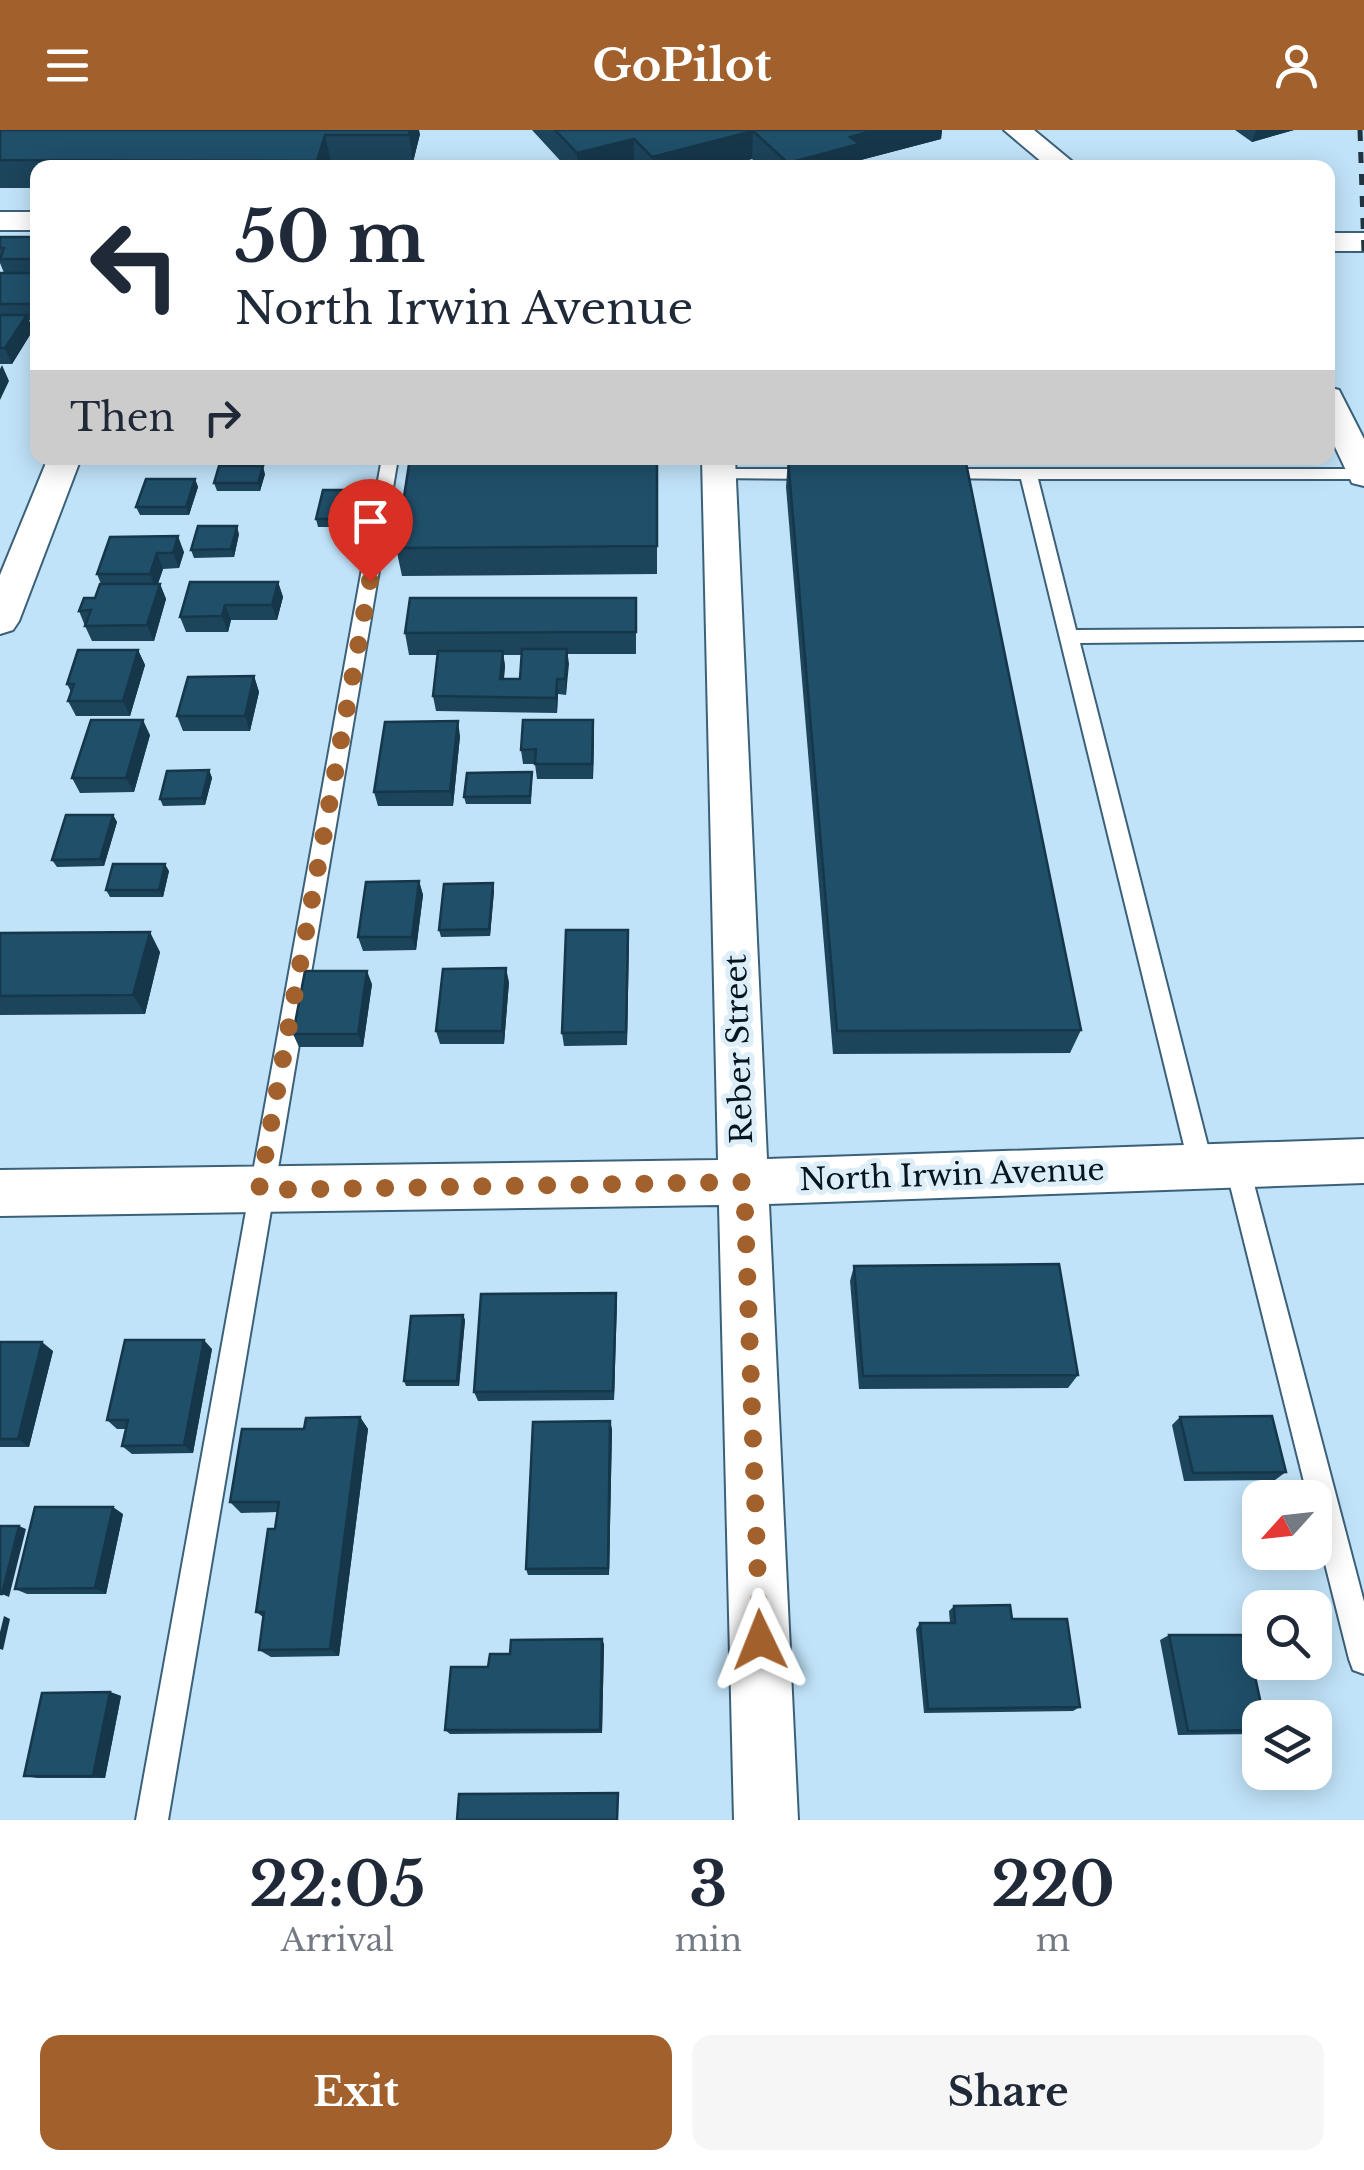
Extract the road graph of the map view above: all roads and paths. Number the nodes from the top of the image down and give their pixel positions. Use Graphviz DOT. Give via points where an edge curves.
graph roads {
  1 [pos="1016,130"];
  2 [pos="1056,160"];
  3 [pos="0,221"];
  4 [pos="30,221"];
  5 [pos="1335,242"];
  6 [pos="1364,242"];
  7 [pos="1335,412"];
  8 [pos="61,465"];
  9 [pos="389,465"];
  10 [pos="718,466"];
  11 [pos="834,474"];
  12 [pos="912,474"];
  13 [pos="1028,474"];
  14 [pos="1364,474"];
  15 [pos="0,621"];
  16 [pos="1364,634"];
  17 [pos="1069,637"];
  18 [pos="1364,1161"];
  19 [pos="1219,1166"];
  20 [pos="744,1182"];
  21 [pos="259,1190"];
  22 [pos="0,1193"];
  23 [pos="1364,1659"];
  24 [pos="152,1820"];
  25 [pos="766,1820"];
  1 -- 2 [label="street"];
  3 -- 4 [label="street"];
  5 -- 6 [label="street"];
  7 -- 14 [label="street"];
  8 -- 15 [label="street"];
  9 -- 21 [label="lane"];
  10 -- 11 [label="lane"];
  10 -- 20 [label="street, Reber Street"];
  12 -- 13 [label="lane"];
  13 -- 14 [label="lane"];
  13 -- 17 [label="lane"];
  16 -- 17 [label="lane"];
  17 -- 19 [label="lane"];
  18 -- 19 [label="street, North Irwin Avenue"];
  19 -- 20 [label="street, North Irwin Avenue"];
  19 -- 23 [label="lane"];
  20 -- 21 [label="street, North Irwin Avenue"];
  20 -- 25 [label="street, Reber Street"];
  21 -- 22 [label="street, North Irwin Avenue"];
  21 -- 24 [label="lane"];
}
